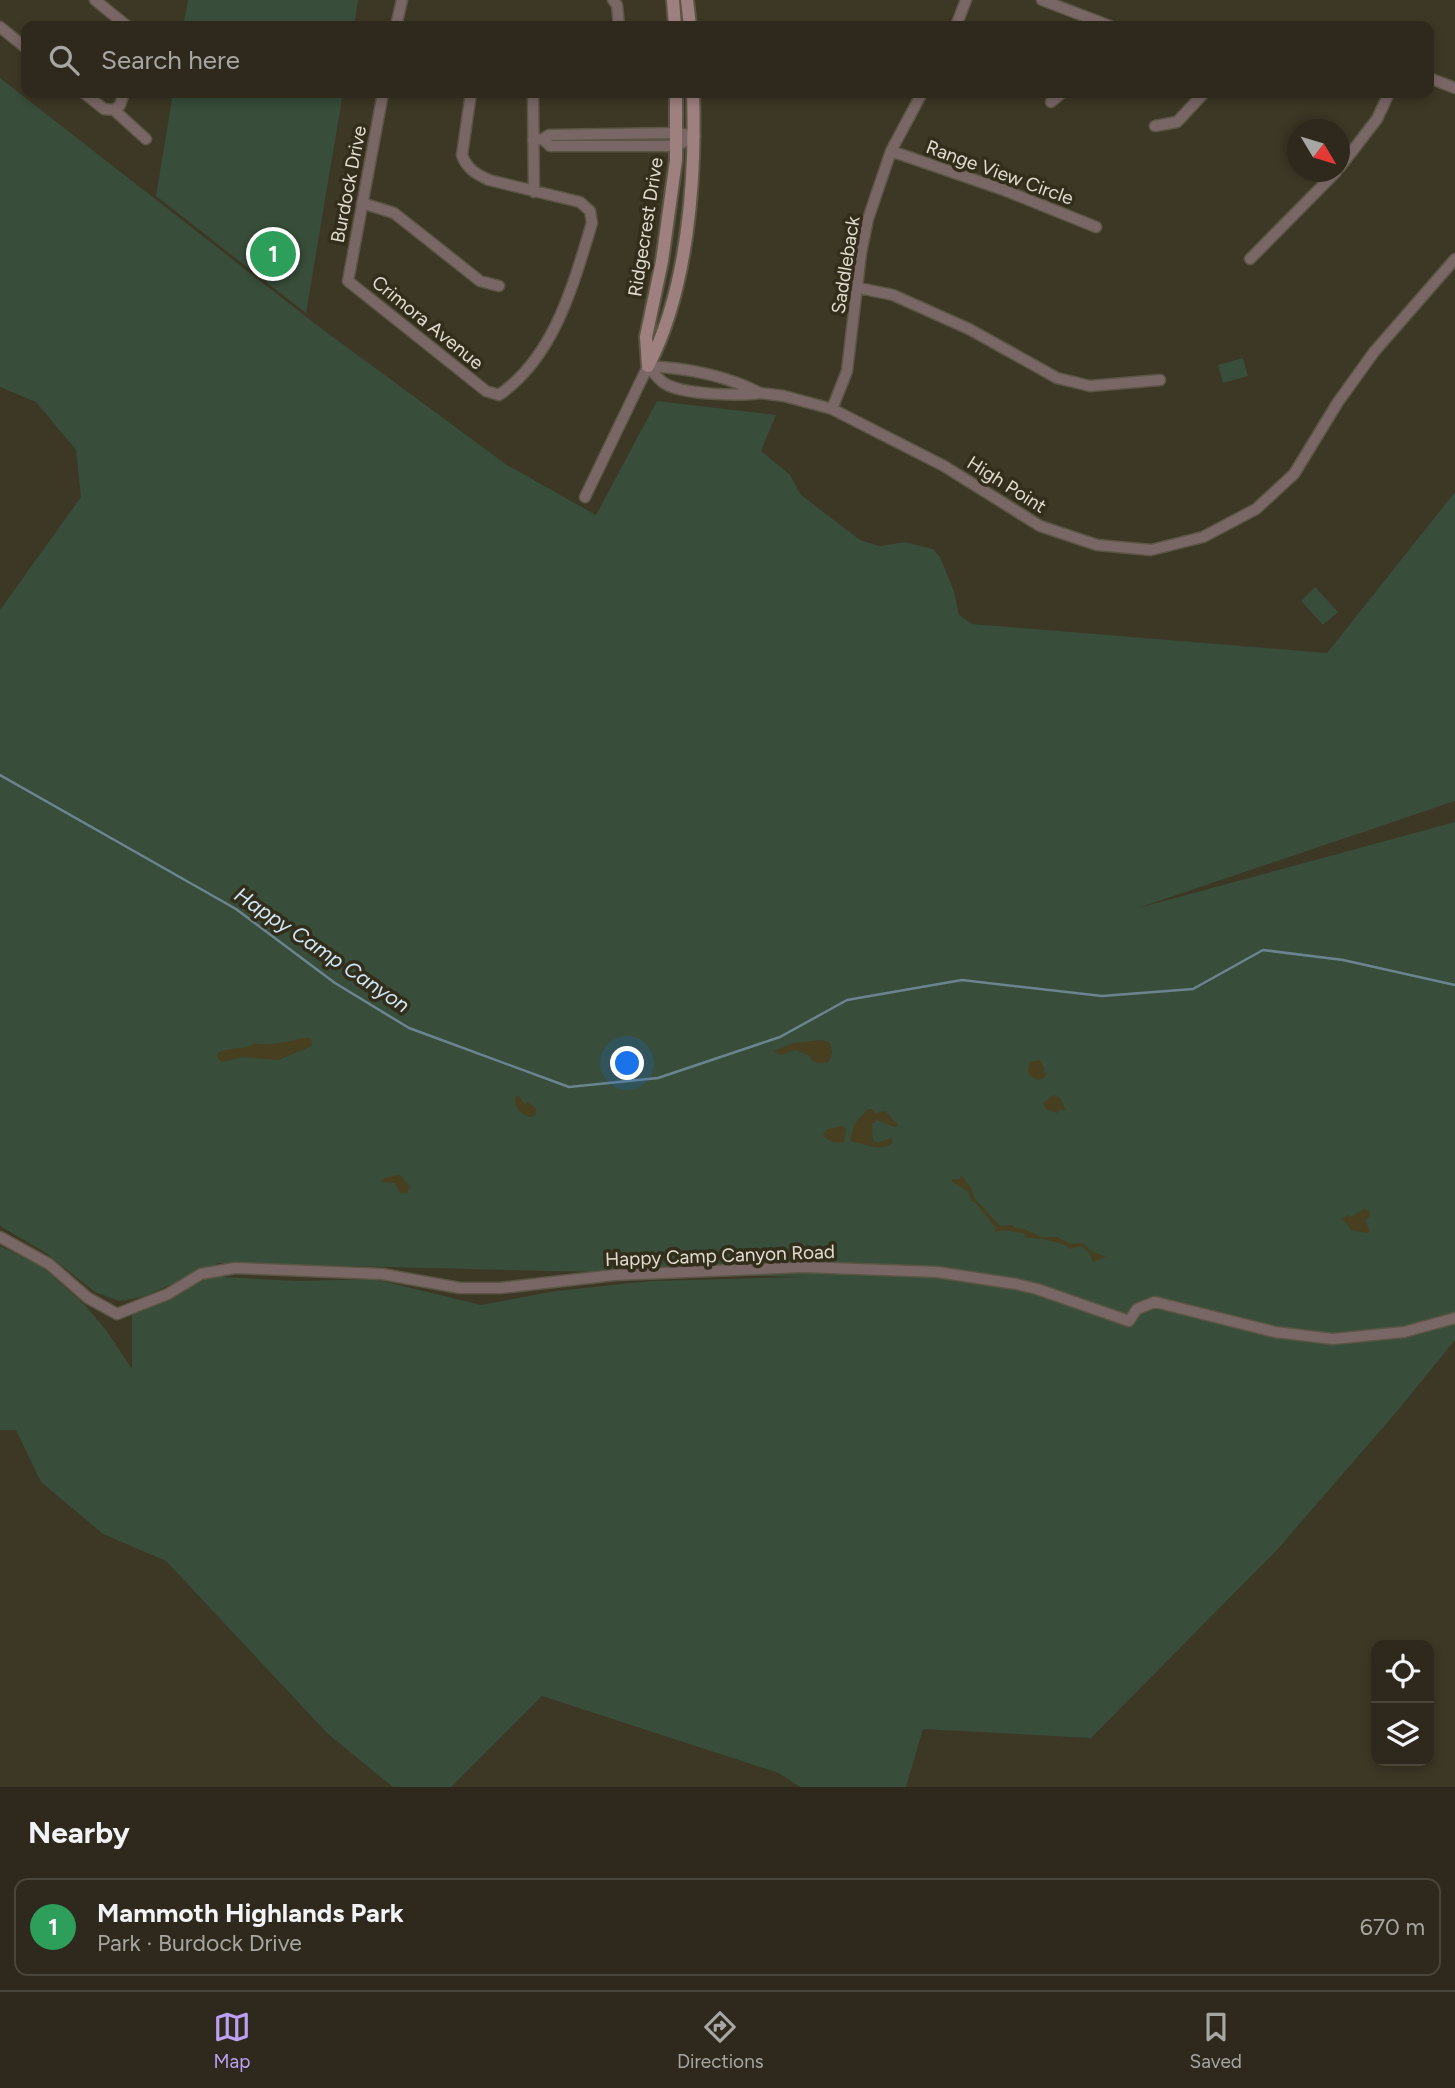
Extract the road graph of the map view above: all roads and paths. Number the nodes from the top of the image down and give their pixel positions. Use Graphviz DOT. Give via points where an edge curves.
graph roads {
  1 [pos="96,0"];
  2 [pos="402,0"];
  3 [pos="613,0"];
  4 [pos="673,0"];
  5 [pos="687,0"];
  6 [pos="967,0"];
  7 [pos="1042,0"];
  8 [pos="121,21"];
  9 [pos="397,21"];
  10 [pos="619,21"];
  11 [pos="675,21"];
  12 [pos="689,21"];
  13 [pos="958,21"];
  14 [pos="1093,21"];
  15 [pos="0,27"];
  16 [pos="21,44"];
  17 [pos="1434,80"];
  18 [pos="1455,88"];
  19 [pos="90,98"];
  20 [pos="122,98"];
  21 [pos="382,98"];
  22 [pos="470,98"];
  23 [pos="534,98"];
  24 [pos="676,98"];
  25 [pos="693,98"];
  26 [pos="919,98"];
  27 [pos="1056,98"];
  28 [pos="1199,98"];
  29 [pos="1387,98"];
  30 [pos="1051,102"];
  31 [pos="114,110"];
  32 [pos="1155,125"];
  33 [pos="695,136"];
  34 [pos="146,139"];
  35 [pos="676,139"];
  36 [pos="538,140"];
  37 [pos="891,151"];
  38 [pos="1350,154"];
  39 [pos="1325,182"];
  40 [pos="534,192"];
  41 [pos="362,203"];
  42 [pos="1096,227"];
  43 [pos="1250,259"];
  44 [pos="1455,259"];
  45 [pos="348,281"];
  46 [pos="499,286"];
  47 [pos="859,288"];
  48 [pos="649,366"];
  49 [pos="728,379"];
  50 [pos="1160,380"];
  51 [pos="760,393"];
  52 [pos="726,394"];
  53 [pos="832,409"];
  54 [pos="585,497"];
  55 [pos="0,1237"];
  56 [pos="1455,1318"];
  1 -- 8 [label="street"];
  2 -- 9 [label="street"];
  3 -- 10 [label="street"];
  4 -- 11 [label="street"];
  5 -- 12 [label="street"];
  6 -- 13 [label="street"];
  7 -- 14 [label="street"];
  15 -- 16 [label="street"];
  17 -- 18 [label="street"];
  19 -- 31 [label="street" via="104,109"];
  20 -- 31 [label="street"];
  21 -- 41 [label="street, Burdock Drive"];
  22 -- 40 [label="street" via="462,155 465,164 489,180"];
  23 -- 36 [label="street"];
  24 -- 35 [label="street, Ridgecrest Drive"];
  25 -- 33 [label="street, Ridgecrest Drive"];
  26 -- 37 [label="street, Saddleback"];
  27 -- 30 [label="street"];
  28 -- 32 [label="street" via="1177,122"];
  29 -- 38 [label="street"];
  31 -- 34 [label="street"];
  33 -- 35 [label="street"];
  33 -- 48 [label="street, Ridgecrest Drive" via="686,242 662,341"];
  35 -- 36 [label="street" via="549,135"];
  35 -- 48 [label="street, Ridgecrest Drive" via="662,261 646,337"];
  36 -- 40 [label="street"];
  37 -- 42 [label="street, Range View Circle"];
  37 -- 47 [label="street, Saddleback" via="868,219"];
  39 -- 43 [label="street"];
  40 -- 45 [label="street, Crimora Avenue" via="587,206 592,223 567,303 537,356 499,395 486,391"];
  41 -- 45 [label="street, Burdock Drive"];
  41 -- 46 [label="street" via="394,213 480,281"];
  44 -- 53 [label="street, High Point" via="1374,352 1294,474 1256,509 1203,537 1164,547 1097,545 1040,526 944,466"];
  47 -- 50 [label="street" via="893,295 969,329 1057,378 1090,386"];
  47 -- 53 [label="street, Saddleback" via="848,371"];
  48 -- 49 [label="street, High Point"];
  48 -- 52 [label="street, High Point" via="665,384 716,396"];
  48 -- 54 [label="street, Ridgecrest Drive"];
  49 -- 51 [label="street, High Point"];
  49 -- 52 [label="street"];
  51 -- 52 [label="street, High Point"];
  51 -- 53 [label="street, High Point"];
  55 -- 56 [label="street, Happy Camp Canyon Road" via="48,1264 88,1298 117,1314 168,1294 201,1274 235,1268 382,1273 460,1288 500,1288 615,1275 804,1267 937,1272 1016,1284 1129,1321 1137,1309 1155,1302 1305,1337 1404,1332"];
}
